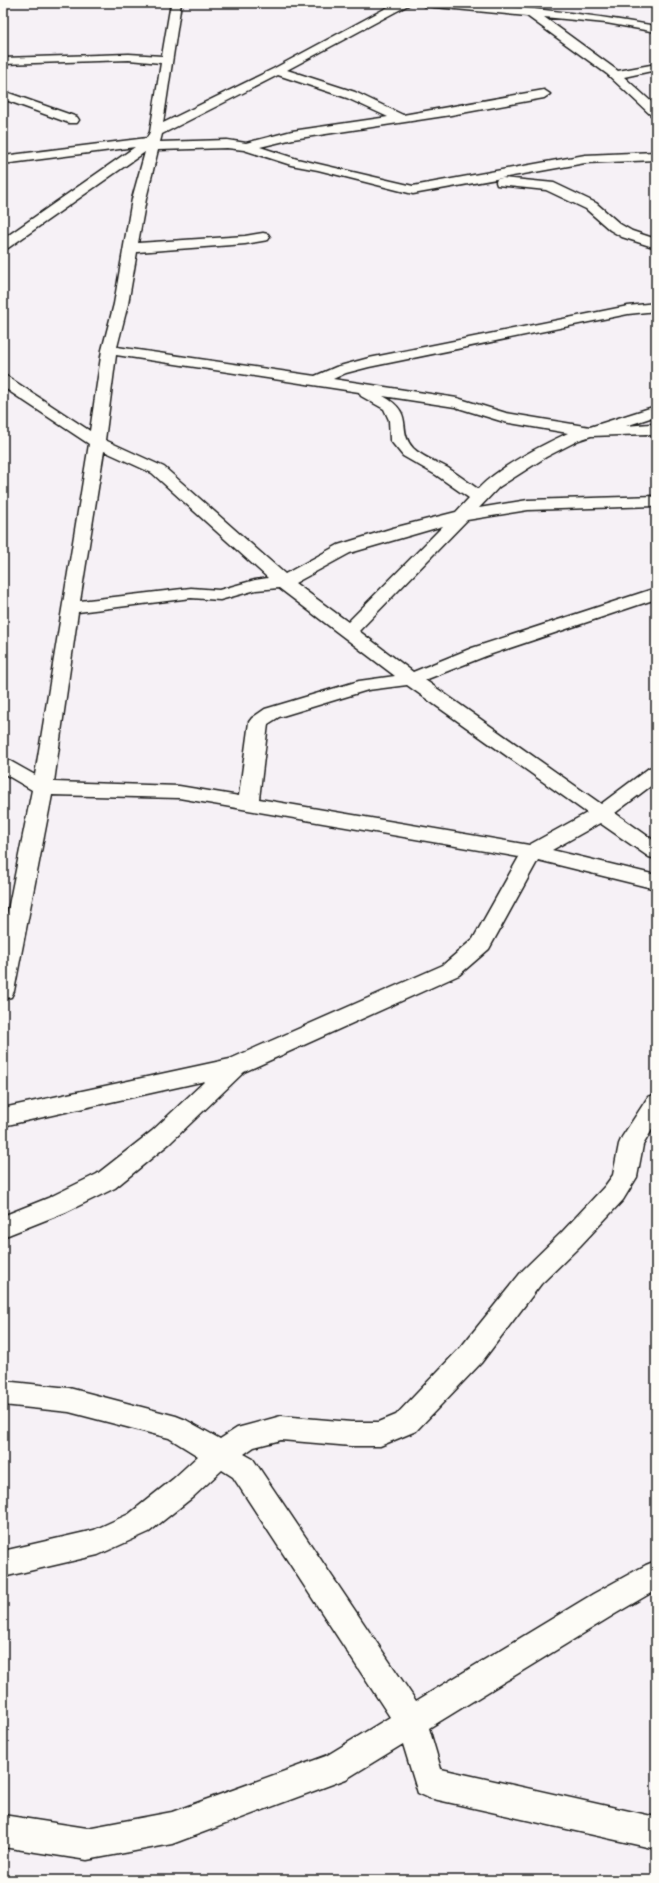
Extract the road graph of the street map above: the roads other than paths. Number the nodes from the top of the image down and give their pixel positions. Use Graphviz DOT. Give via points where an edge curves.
graph roads {
  1 [pos="176,3"];
  2 [pos="407,3"];
  3 [pos="424,3"];
  4 [pos="518,3"];
  5 [pos="529,12"];
  6 [pos="656,29"];
  7 [pos="166,60"];
  8 [pos="3,61"];
  9 [pos="656,67"];
  10 [pos="276,71"];
  11 [pos="616,75"];
  12 [pos="544,94"];
  13 [pos="3,95"];
  14 [pos="656,114"];
  15 [pos="401,118"];
  16 [pos="73,120"];
  17 [pos="153,140"];
  18 [pos="246,147"];
  19 [pos="656,156"];
  20 [pos="3,160"];
  21 [pos="471,181"];
  22 [pos="263,237"];
  23 [pos="656,244"];
  24 [pos="3,245"];
  25 [pos="131,248"];
  26 [pos="656,307"];
  27 [pos="109,350"];
  28 [pos="3,380"];
  29 [pos="316,381"];
  30 [pos="355,386"];
  31 [pos="656,411"];
  32 [pos="654,430"];
  33 [pos="594,432"];
  34 [pos="97,442"];
  35 [pos="479,497"];
  36 [pos="656,500"];
  37 [pos="460,516"];
  38 [pos="283,582"];
  39 [pos="656,593"];
  40 [pos="70,608"];
  41 [pos="349,631"];
  42 [pos="410,678"];
  43 [pos="3,765"];
  44 [pos="656,772"];
  45 [pos="43,788"];
  46 [pos="248,804"];
  47 [pos="602,813"];
  48 [pos="532,852"];
  49 [pos="656,852"];
  50 [pos="656,882"];
  51 [pos="3,991"];
  52 [pos="236,1066"];
  53 [pos="656,1103"];
  54 [pos="3,1117"];
  55 [pos="3,1227"];
  56 [pos="3,1393"];
  57 [pos="220,1454"];
  58 [pos="3,1564"];
  59 [pos="656,1575"];
  60 [pos="412,1722"];
  61 [pos="3,1831"];
  62 [pos="656,1833"];
  1 -- 7 [label="street"];
  2 -- 10 [label="street"];
  3 -- 5 [label="street"];
  4 -- 5 [label="street"];
  5 -- 6 [label="street" via="606,20"];
  5 -- 11 [label="street"];
  7 -- 8 [label="street" via="129,57"];
  7 -- 17 [label="street"];
  9 -- 11 [label="street"];
  10 -- 15 [label="street" via="351,94"];
  10 -- 17 [label="street"];
  11 -- 14 [label="street"];
  12 -- 15 [label="street"];
  13 -- 16 [label="street"];
  15 -- 18 [label="street" via="292,135"];
  17 -- 18 [label="street"];
  17 -- 20 [label="street"];
  17 -- 24 [label="street"];
  17 -- 25 [label="street"];
  18 -- 21 [label="street" via="295,162 413,190"];
  19 -- 21 [label="street" via="571,161"];
  21 -- 23 [label="street" via="549,186 591,206 627,234"];
  22 -- 25 [label="street"];
  25 -- 27 [label="street" via="121,304"];
  26 -- 29 [label="street" via="628,310 369,362"];
  27 -- 29 [label="street"];
  27 -- 34 [label="street"];
  28 -- 34 [label="street"];
  29 -- 30 [label="street"];
  30 -- 33 [label="street" via="457,403 504,417"];
  30 -- 35 [label="street" via="390,406 397,420 398,440 409,453"];
  31 -- 33 [label="street"];
  32 -- 33 [label="street"];
  33 -- 35 [label="street" via="573,437 540,454 493,483"];
  34 -- 38 [label="street" via="158,470"];
  34 -- 40 [label="street"];
  35 -- 37 [label="street"];
  36 -- 37 [label="street" via="528,505"];
  37 -- 38 [label="street" via="344,549"];
  37 -- 41 [label="street"];
  38 -- 40 [label="street" via="255,585 220,595 191,593"];
  38 -- 41 [label="street"];
  39 -- 42 [label="street" via="479,652"];
  40 -- 45 [label="street"];
  41 -- 42 [label="street"];
  42 -- 46 [label="street" via="358,687 272,713 259,722"];
  42 -- 47 [label="street"];
  43 -- 45 [label="street"];
  44 -- 47 [label="street"];
  45 -- 46 [label="street" via="179,792"];
  45 -- 51 [label="street"];
  46 -- 48 [label="street"];
  47 -- 48 [label="street"];
  47 -- 49 [label="street"];
  48 -- 50 [label="street"];
  48 -- 52 [label="street" via="480,944 451,970"];
  52 -- 54 [label="street"];
  52 -- 55 [label="street" via="161,1137 106,1181"];
  53 -- 57 [label="street" via="631,1144 625,1177 614,1193 532,1277 471,1355 406,1423 380,1434 281,1428 247,1437"];
  56 -- 57 [label="street" via="69,1400 176,1428"];
  57 -- 58 [label="street" via="139,1523 98,1542"];
  57 -- 60 [label="street" via="243,1468"];
  59 -- 60 [label="street"];
  60 -- 61 [label="street" via="335,1768 172,1828 87,1844"];
  60 -- 62 [label="street" via="429,1782"];
}
